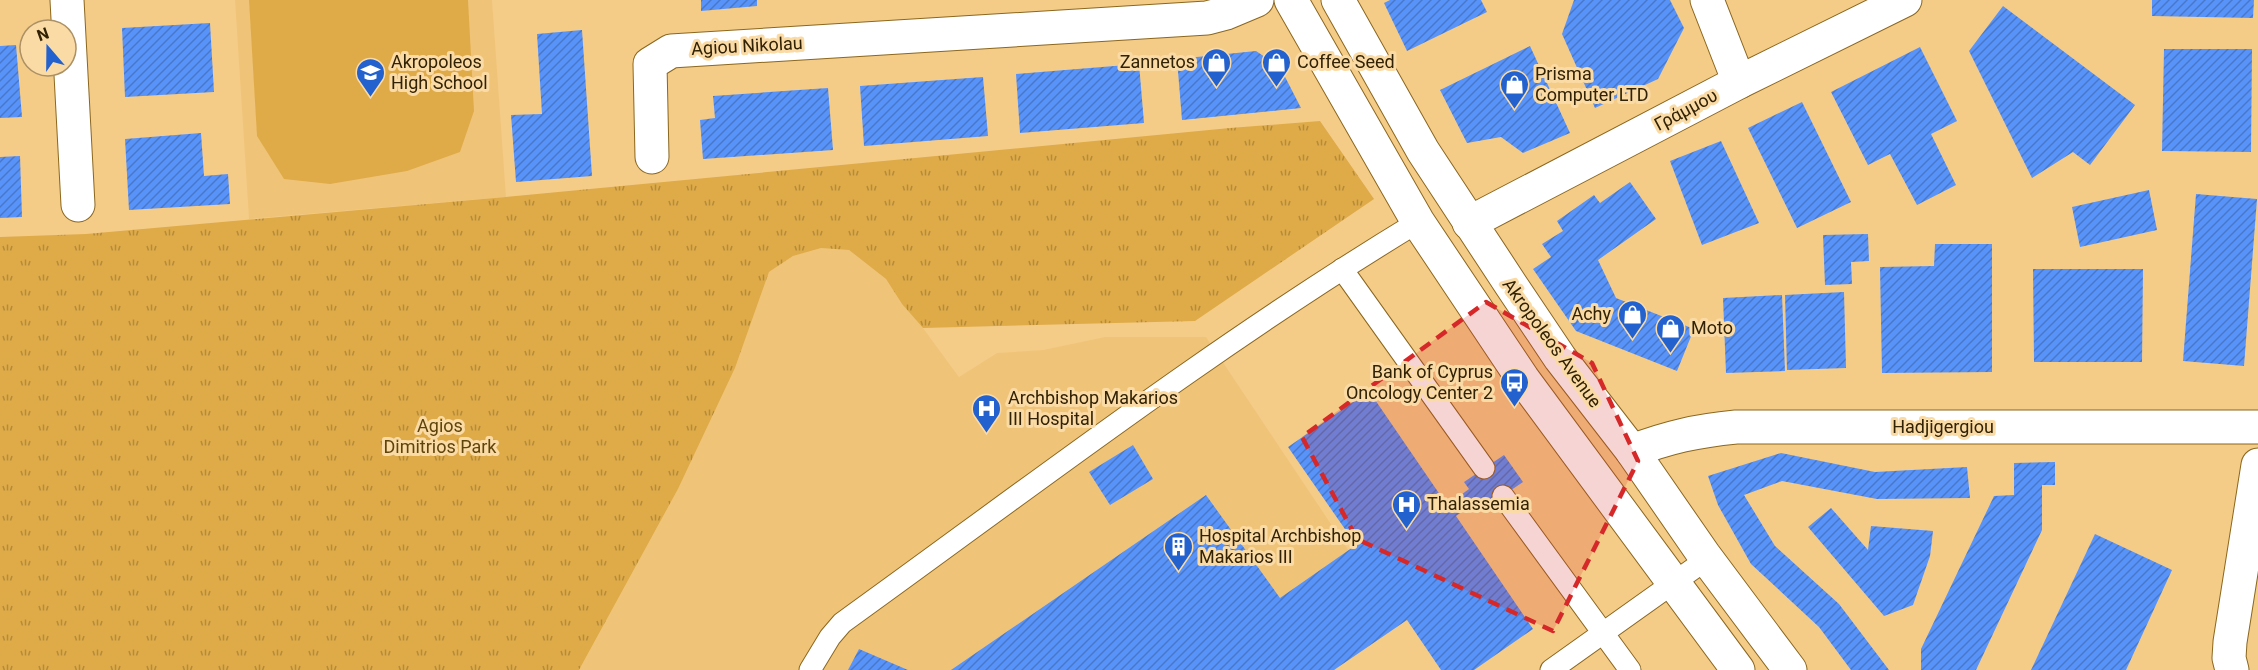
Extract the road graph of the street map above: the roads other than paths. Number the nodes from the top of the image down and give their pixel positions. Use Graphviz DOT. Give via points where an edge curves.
graph roads {
  1 [pos="67,0"];
  2 [pos="1257,0"];
  3 [pos="1291,0"];
  4 [pos="1338,0"];
  5 [pos="1707,0"];
  6 [pos="1905,0"];
  7 [pos="1739,82"];
  8 [pos="652,157"];
  9 [pos="78,205"];
  10 [pos="1418,222"];
  11 [pos="1469,224"];
  12 [pos="1342,269"];
  13 [pos="2258,427"];
  14 [pos="1632,451"];
  15 [pos="2258,465"];
  16 [pos="1484,468"];
  17 [pos="1503,496"];
  18 [pos="1707,559"];
  19 [pos="1675,582"];
  20 [pos="1603,633"];
  21 [pos="810,670"];
  22 [pos="1551,670"];
  23 [pos="1630,670"];
  24 [pos="1738,670"];
  25 [pos="1790,670"];
  26 [pos="2232,670"];
  1 -- 9 [label="street"];
  2 -- 8 [label="street, Agiou Nikolau" via="1207,18 938,23 671,51 651,64"];
  3 -- 10 [label="street"];
  4 -- 11 [label="street, Akropoleos Avenue"];
  5 -- 7 [label="street"];
  6 -- 7 [label="street, Γράμμου"];
  7 -- 11 [label="street, Γράμμου"];
  10 -- 12 [label="lane"];
  10 -- 19 [label="street" via="1524,379"];
  11 -- 14 [label="street, Akropoleos Avenue" via="1560,358"];
  12 -- 16 [label="lane"];
  12 -- 21 [label="lane" via="1180,378 842,623"];
  13 -- 14 [label="street, Hadjigergiou" via="1736,427 1665,438"];
  14 -- 18 [label="street, Akropoleos Avenue"];
  15 -- 26 [label="street" via="2230,642"];
  17 -- 20 [label="lane"];
  18 -- 19 [label="lane"];
  18 -- 25 [label="street, Akropoleos Avenue"];
  19 -- 20 [label="lane"];
  19 -- 24 [label="street"];
  20 -- 22 [label="lane"];
  20 -- 23 [label="lane"];
}
